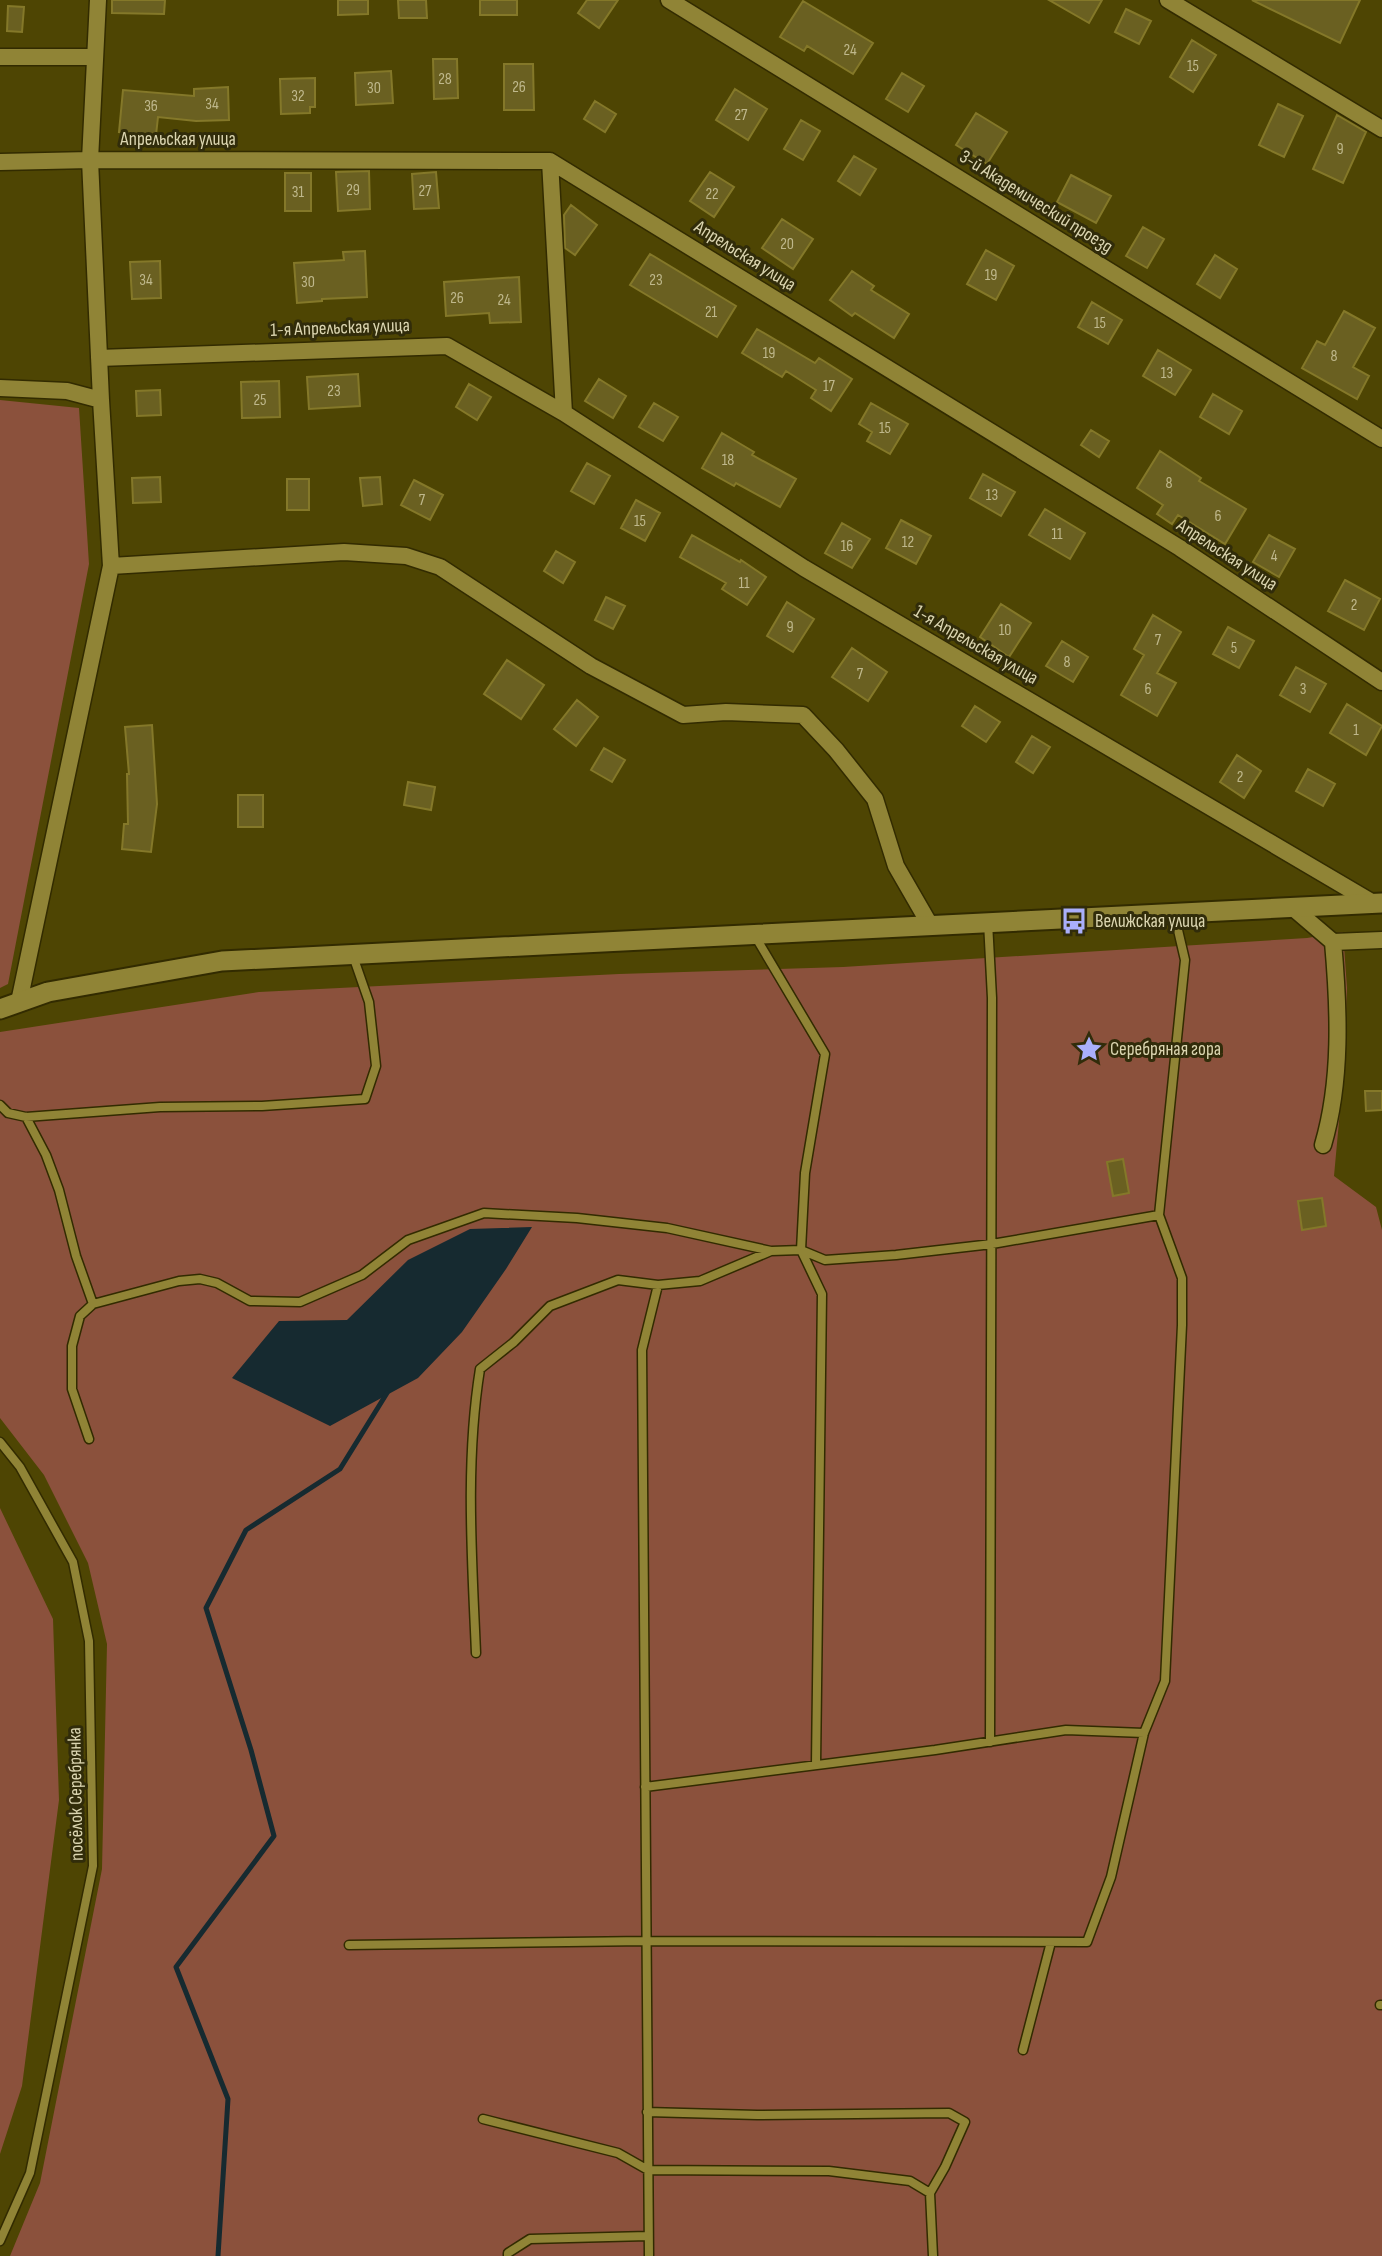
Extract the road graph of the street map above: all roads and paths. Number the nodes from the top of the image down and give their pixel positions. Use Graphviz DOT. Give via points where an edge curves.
graph roads {
  1 [pos="98,0"];
  2 [pos="669,0"];
  3 [pos="1168,0"];
  4 [pos="0,57"];
  5 [pos="95,57"];
  6 [pos="1382,129"];
  7 [pos="90,160"];
  8 [pos="550,161"];
  9 [pos="0,162"];
  10 [pos="99,358"];
  11 [pos="0,388"];
  12 [pos="101,400"];
  13 [pos="564,413"];
  14 [pos="1382,439"];
  15 [pos="111,566"];
  16 [pos="1382,682"];
  17 [pos="1378,903"];
  18 [pos="1292,907"];
  19 [pos="1174,913"];
  20 [pos="988,922"];
  21 [pos="930,925"];
  22 [pos="753,933"];
  23 [pos="1382,940"];
  24 [pos="1333,942"];
  25 [pos="352,953"];
  26 [pos="19,1002"];
  27 [pos="0,1009"];
  28 [pos="0,1105"];
  29 [pos="26,1117"];
  30 [pos="1323,1145"];
  31 [pos="1159,1215"];
  32 [pos="992,1244"];
  33 [pos="801,1250"];
  34 [pos="771,1251"];
  35 [pos="658,1285"];
  36 [pos="93,1304"];
  37 [pos="89,1439"];
  38 [pos="0,1442"];
  39 [pos="476,1653"];
  40 [pos="1144,1733"];
  41 [pos="990,1742"];
  42 [pos="816,1765"];
  43 [pos="645,1787"];
  44 [pos="646,1941"];
  45 [pos="1051,1942"];
  46 [pos="349,1945"];
  47 [pos="1023,2050"];
  48 [pos="647,2112"];
  49 [pos="483,2119"];
  50 [pos="648,2170"];
  51 [pos="930,2193"];
  52 [pos="648,2236"];
  53 [pos="0,2241"];
  54 [pos="508,2256"];
  55 [pos="649,2256"];
  56 [pos="933,2256"];
  1 -- 5 [label="street"];
  2 -- 14 [label="street, 3-й Академический проезд"];
  3 -- 6 [label="street"];
  4 -- 5 [label="street"];
  5 -- 7 [label="street"];
  7 -- 8 [label="street, Апрельская улица"];
  7 -- 9 [label="street, Апрельская улица"];
  7 -- 10 [label="street"];
  8 -- 13 [label="street"];
  8 -- 16 [label="street, Апрельская улица" via="1180,548"];
  10 -- 12 [label="street"];
  10 -- 13 [label="street, 1-я Апрельская улица" via="447,345"];
  11 -- 12 [label="street" via="67,391"];
  12 -- 15 [label="street"];
  13 -- 17 [label="street, 1-я Апрельская улица" via="804,569"];
  15 -- 21 [label="street" via="344,552 406,556 440,567 591,666 683,715 803,715 874,799 896,866"];
  15 -- 26 [label="street"];
  17 -- 18 [label="street"];
  18 -- 19 [label="street"];
  18 -- 24 [label="street"];
  19 -- 20 [label="street"];
  19 -- 31 [label="lane" via="1185,960"];
  20 -- 21 [label="street"];
  20 -- 32 [label="lane"];
  21 -- 22 [label="street"];
  22 -- 25 [label="street"];
  22 -- 33 [label="lane" via="825,1054 805,1172"];
  23 -- 24 [label="street"];
  24 -- 30 [label="street" via="1338,998 1332,1112"];
  25 -- 26 [label="street" via="222,961 48,992"];
  25 -- 29 [label="lane" via="369,1002 376,1066 365,1099"];
  26 -- 27 [label="street"];
  28 -- 29 [label="lane" via="8,1113"];
  29 -- 36 [label="lane" via="59,1190"];
  31 -- 32 [label="lane"];
  31 -- 40 [label="lane" via="1182,1278 1182,1325 1165,1681"];
  32 -- 33 [label="lane" via="825,1260"];
  32 -- 41 [label="lane"];
  33 -- 34 [label="lane"];
  33 -- 42 [label="lane" via="822,1294"];
  34 -- 35 [label="lane" via="700,1281"];
  34 -- 36 [label="lane" via="667,1228 484,1213 408,1240 362,1275 300,1302 250,1301 200,1279"];
  35 -- 39 [label="lane" via="618,1280 550,1306 480,1369 470,1486"];
  35 -- 43 [label="lane" via="642,1350"];
  36 -- 37 [label="lane" via="80,1317 72,1346 72,1389"];
  38 -- 53 [label="lane, посёлок Серебрянка" via="20,1467 73,1562 89,1641 93,1866 30,2173"];
  40 -- 41 [label="lane" via="1066,1730"];
  40 -- 45 [label="lane" via="1111,1877 1087,1942"];
  41 -- 42 [label="lane"];
  42 -- 43 [label="lane"];
  43 -- 44 [label="lane"];
  44 -- 45 [label="lane"];
  44 -- 46 [label="lane"];
  44 -- 48 [label="lane"];
  45 -- 47 [label="lane"];
  48 -- 50 [label="lane"];
  48 -- 51 [label="lane" via="949,2113 965,2122"];
  49 -- 50 [label="lane" via="618,2153"];
  50 -- 51 [label="lane" via="829,2171 910,2181"];
  50 -- 52 [label="lane"];
  51 -- 56 [label="lane"];
  52 -- 54 [label="lane" via="530,2239"];
  52 -- 55 [label="lane"];
}
